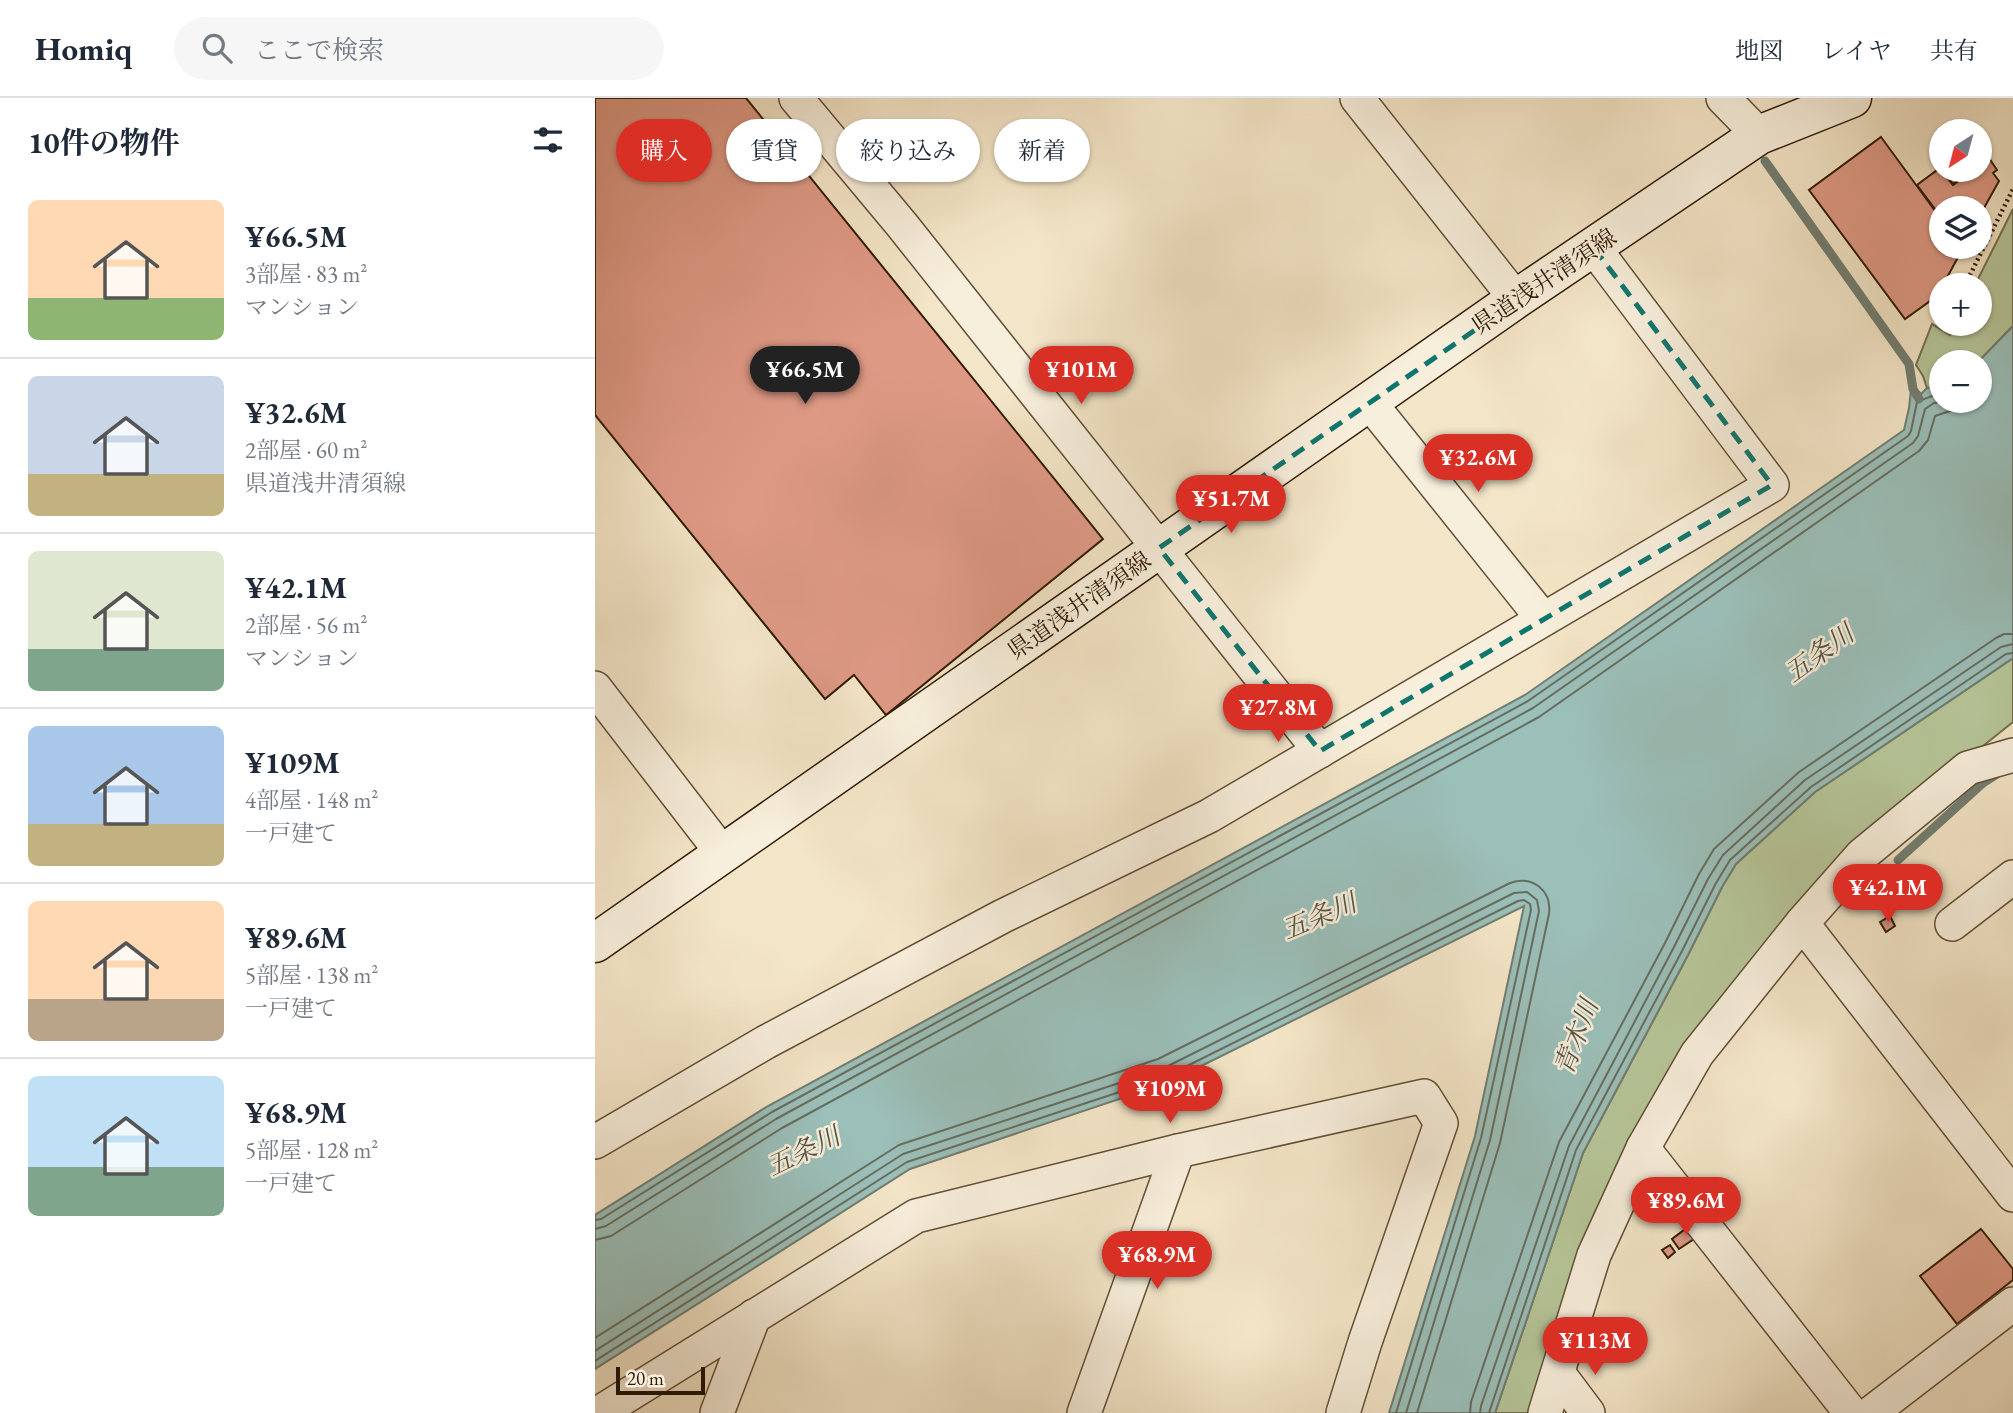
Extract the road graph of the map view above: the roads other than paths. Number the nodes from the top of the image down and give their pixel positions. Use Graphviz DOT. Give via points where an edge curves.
graph roads {
  1 [pos="796,98"];
  2 [pos="1357,98"];
  3 [pos="1723,98"];
  4 [pos="1852,98"];
  5 [pos="1759,135"];
  6 [pos="1594,248"];
  7 [pos="1516,299"];
  8 [pos="1370,402"];
  9 [pos="1159,548"];
  10 [pos="1543,620"];
  11 [pos="595,688"];
  12 [pos="1320,751"];
  13 [pos="2013,755"];
  14 [pos="723,854"];
  15 [pos="2013,877"];
  16 [pos="1802,923"];
  17 [pos="1952,924"];
  18 [pos="595,943"];
  19 [pos="595,1143"];
  20 [pos="1643,1148"];
  21 [pos="1178,1151"];
  22 [pos="2013,1195"];
  23 [pos="2013,1304"];
  24 [pos="754,1316"];
  25 [pos="1558,1373"];
  26 [pos="599,1413"];
  27 [pos="717,1413"];
  28 [pos="1084,1413"];
  29 [pos="1343,1413"];
  30 [pos="1545,1413"];
  31 [pos="1588,1413"];
  32 [pos="1851,1413"];
  33 [pos="1871,1413"];
  1 -- 9 [label="street"];
  2 -- 7 [label="street"];
  3 -- 5 [label="street"];
  4 -- 5 [label="main road, 県道浅井清須線"];
  5 -- 6 [label="main road, 県道浅井清須線"];
  6 -- 7 [label="main road, 県道浅井清須線"];
  6 -- 10 [label="street" via="1772,485"];
  7 -- 8 [label="main road, 県道浅井清須線"];
  8 -- 9 [label="main road, 県道浅井清須線"];
  8 -- 10 [label="street"];
  9 -- 12 [label="street"];
  9 -- 14 [label="main road, 県道浅井清須線"];
  10 -- 12 [label="street"];
  11 -- 14 [label="street"];
  12 -- 19 [label="street" via="1209,816 1003,916 766,1042"];
  13 -- 16 [label="street" via="1968,768 1863,855"];
  14 -- 18 [label="main road, 県道浅井清須線"];
  15 -- 17 [label="street"];
  16 -- 20 [label="street" via="1697,1054"];
  16 -- 22 [label="street"];
  20 -- 25 [label="street" via="1594,1255"];
  20 -- 32 [label="street"];
  21 -- 24 [label="street" via="916,1216"];
  21 -- 28 [label="street"];
  21 -- 29 [label="street" via="1424,1096 1441,1122"];
  23 -- 33 [label="street"];
  24 -- 26 [label="street"];
  24 -- 27 [label="street"];
  25 -- 30 [label="street"];
  25 -- 31 [label="street"];
}
